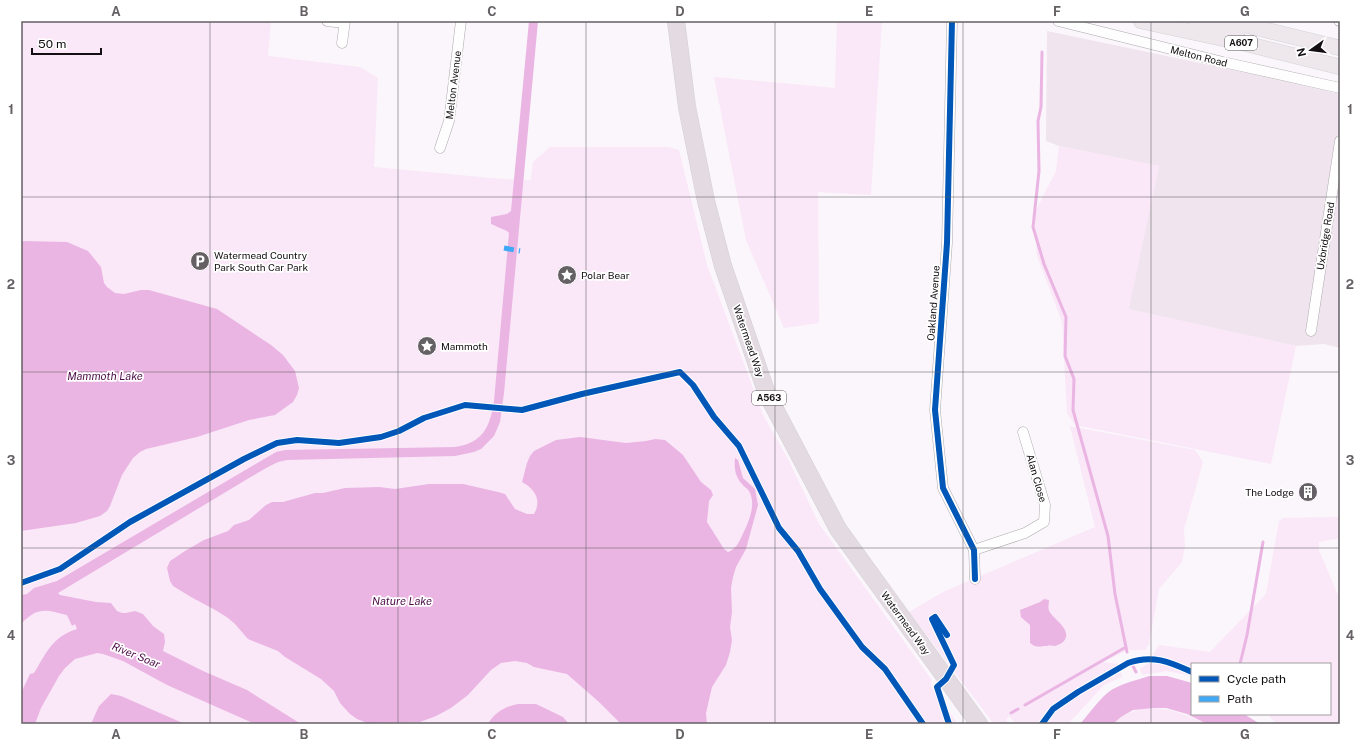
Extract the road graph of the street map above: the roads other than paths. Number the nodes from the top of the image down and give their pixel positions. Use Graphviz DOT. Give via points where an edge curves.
graph roads {
  1 [pos="327,21"];
  2 [pos="461,21"];
  3 [pos="676,21"];
  4 [pos="952,21"];
  5 [pos="1058,21"];
  6 [pos="1141,21"];
  7 [pos="1196,21"];
  8 [pos="1228,21"];
  9 [pos="345,22"];
  10 [pos="1242,43"];
  11 [pos="342,44"];
  12 [pos="1340,48"];
  13 [pos="1340,67"];
  14 [pos="1340,88"];
  15 [pos="1340,141"];
  16 [pos="440,148"];
  17 [pos="1311,331"];
  18 [pos="1023,432"];
  19 [pos="974,550"];
  20 [pos="975,579"];
  21 [pos="979,724"];
  1 -- 9 [label="street"];
  2 -- 16 [label="street, Melton Avenue" via="449,121"];
  3 -- 21 [label="highway, Watermead Way / A563" via="687,107 706,201 723,266 767,394 838,529"];
  4 -- 19 [label="street, Oakland Avenue" via="947,243 935,410 943,488"];
  5 -- 14 [label="street, Melton Road"];
  6 -- 10 [label="main road, Melton Road / A607"];
  7 -- 10 [label="main road" via="1241,31 1244,35"];
  8 -- 12 [label="main road, A607"];
  9 -- 11 [label="street"];
  10 -- 13 [label="main road, Melton Road / A607"];
  15 -- 17 [label="street, Uxbridge Road"];
  18 -- 19 [label="street, Alan Close" via="1045,505 1044,522 1025,533"];
  19 -- 20 [label="street, Oakland Avenue"];
}
